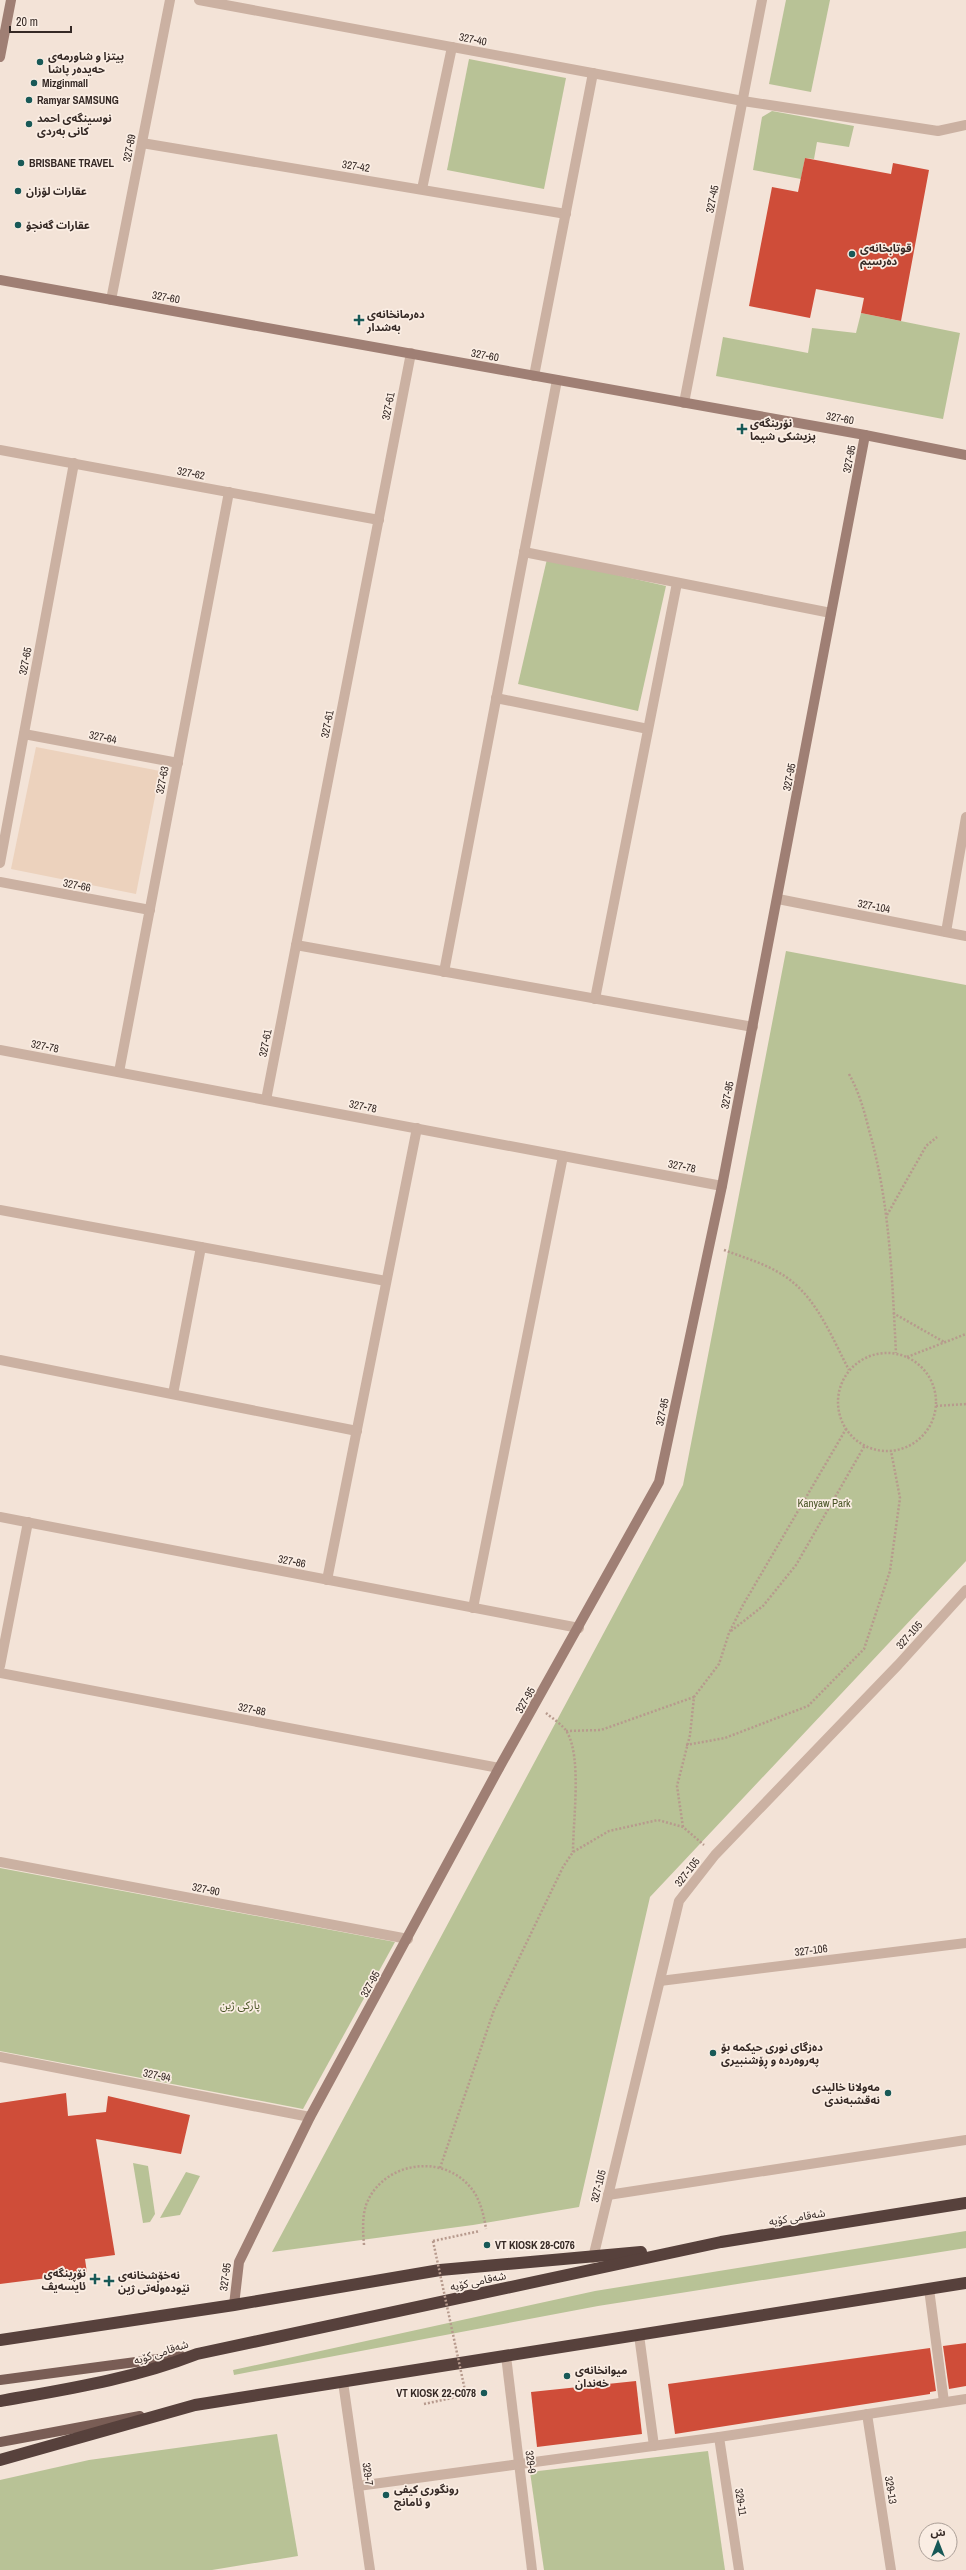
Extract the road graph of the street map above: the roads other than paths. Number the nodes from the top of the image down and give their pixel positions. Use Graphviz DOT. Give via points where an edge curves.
graph roads {
  1 [pos="11,0"];
  2 [pos="170,0"];
  3 [pos="199,0"];
  4 [pos="762,0"];
  5 [pos="452,47"];
  6 [pos="0,57"];
  7 [pos="593,73"];
  8 [pos="743,101"];
  9 [pos="966,125"];
  10 [pos="142,143"];
  11 [pos="422,189"];
  12 [pos="566,214"];
  13 [pos="0,280"];
  14 [pos="111,300"];
  15 [pos="411,354"];
  16 [pos="534,376"];
  17 [pos="557,380"];
  18 [pos="684,403"];
  19 [pos="865,435"];
  20 [pos="0,450"];
  21 [pos="966,455"];
  22 [pos="74,463"];
  23 [pos="229,492"];
  24 [pos="379,520"];
  25 [pos="524,552"];
  26 [pos="676,582"];
  27 [pos="831,613"];
  28 [pos="496,698"];
  29 [pos="648,730"];
  30 [pos="24,734"];
  31 [pos="178,763"];
  32 [pos="966,817"];
  33 [pos="0,863"];
  34 [pos="0,882"];
  35 [pos="778,899"];
  36 [pos="150,910"];
  37 [pos="946,932"];
  38 [pos="966,936"];
  39 [pos="296,945"];
  40 [pos="444,972"];
  41 [pos="595,999"];
  42 [pos="753,1027"];
  43 [pos="0,1050"];
  44 [pos="119,1072"];
  45 [pos="266,1100"];
  46 [pos="417,1128"];
  47 [pos="563,1156"];
  48 [pos="722,1186"];
  49 [pos="0,1210"];
  50 [pos="201,1247"];
  51 [pos="386,1281"];
  52 [pos="0,1360"];
  53 [pos="173,1394"];
  54 [pos="357,1431"];
  55 [pos="0,1517"];
  56 [pos="28,1522"];
  57 [pos="327,1580"];
  58 [pos="966,1590"];
  59 [pos="473,1608"];
  60 [pos="579,1628"];
  61 [pos="0,1666"];
  62 [pos="0,1673"];
  63 [pos="499,1768"];
  64 [pos="0,1862"];
  65 [pos="408,1938"];
  66 [pos="966,1943"];
  67 [pos="660,1981"];
  68 [pos="0,2057"];
  69 [pos="310,2117"];
  70 [pos="966,2140"];
  71 [pos="608,2195"];
  72 [pos="966,2203"];
  73 [pos="721,2242"];
  74 [pos="593,2258"];
  75 [pos="966,2283"];
  76 [pos="929,2289"];
  77 [pos="234,2305"];
  78 [pos="639,2335"];
  79 [pos="0,2340"];
  80 [pos="197,2354"];
  81 [pos="506,2356"];
  82 [pos="0,2380"];
  83 [pos="343,2382"];
  84 [pos="966,2399"];
  85 [pos="0,2401"];
  86 [pos="944,2402"];
  87 [pos="195,2405"];
  88 [pos="867,2414"];
  89 [pos="719,2437"];
  90 [pos="0,2442"];
  91 [pos="654,2446"];
  92 [pos="0,2460"];
  93 [pos="519,2464"];
  94 [pos="358,2486"];
  95 [pos="370,2570"];
  96 [pos="532,2570"];
  97 [pos="739,2570"];
  98 [pos="891,2570"];
  1 -- 6 [label="street"];
  2 -- 10 [label="street, 327-89"];
  3 -- 5 [label="street, 327-40"];
  4 -- 8 [label="street, 327-45"];
  5 -- 7 [label="street, 327-40"];
  5 -- 11 [label="street"];
  7 -- 8 [label="street, 327-40"];
  7 -- 12 [label="street"];
  8 -- 9 [label="street, 327-40" via="938,131"];
  8 -- 18 [label="street, 327-45"];
  10 -- 11 [label="street, 327-42"];
  10 -- 14 [label="street, 327-89"];
  11 -- 12 [label="street, 327-42"];
  12 -- 16 [label="street"];
  13 -- 14 [label="street, 327-60"];
  14 -- 15 [label="street, 327-60"];
  15 -- 16 [label="street, 327-60"];
  15 -- 24 [label="street, 327-61"];
  16 -- 17 [label="street, 327-60"];
  17 -- 18 [label="street, 327-60"];
  17 -- 25 [label="street"];
  18 -- 19 [label="street, 327-60"];
  19 -- 21 [label="street, 327-60"];
  19 -- 27 [label="street, 327-95"];
  20 -- 22 [label="street, 327-62"];
  22 -- 23 [label="street, 327-62"];
  22 -- 30 [label="street, 327-65"];
  23 -- 24 [label="street, 327-62"];
  23 -- 31 [label="street, 327-63"];
  24 -- 39 [label="street, 327-61"];
  25 -- 26 [label="street"];
  25 -- 28 [label="street"];
  26 -- 27 [label="street"];
  26 -- 29 [label="street"];
  27 -- 35 [label="street, 327-95"];
  28 -- 29 [label="street"];
  28 -- 40 [label="street"];
  29 -- 41 [label="street"];
  30 -- 31 [label="street, 327-64"];
  30 -- 33 [label="street, 327-65"];
  31 -- 36 [label="street, 327-63"];
  32 -- 37 [label="street"];
  34 -- 36 [label="street, 327-66"];
  35 -- 37 [label="street, 327-104"];
  35 -- 42 [label="street, 327-95"];
  36 -- 44 [label="street, 327-63"];
  37 -- 38 [label="street, 327-104"];
  39 -- 40 [label="street"];
  39 -- 45 [label="street, 327-61"];
  40 -- 41 [label="street"];
  41 -- 42 [label="street"];
  42 -- 48 [label="street, 327-95"];
  43 -- 44 [label="street, 327-78"];
  44 -- 45 [label="street, 327-78"];
  45 -- 46 [label="street, 327-78"];
  46 -- 47 [label="street, 327-78"];
  46 -- 51 [label="street"];
  47 -- 48 [label="street, 327-78"];
  47 -- 59 [label="street"];
  48 -- 60 [label="street, 327-95" via="659,1482"];
  49 -- 50 [label="street"];
  50 -- 51 [label="street"];
  50 -- 53 [label="street"];
  51 -- 54 [label="street"];
  52 -- 53 [label="street"];
  53 -- 54 [label="street"];
  54 -- 57 [label="street"];
  55 -- 56 [label="street, 327-86"];
  56 -- 57 [label="street, 327-86"];
  56 -- 61 [label="street"];
  57 -- 59 [label="street, 327-86"];
  58 -- 67 [label="street, 327-105" via="898,1665 716,1855 679,1900"];
  59 -- 60 [label="street, 327-86"];
  60 -- 63 [label="street, 327-95"];
  62 -- 63 [label="street, 327-88"];
  63 -- 65 [label="street, 327-95"];
  64 -- 65 [label="street, 327-90"];
  65 -- 69 [label="street, 327-95"];
  66 -- 67 [label="street, 327-106"];
  67 -- 71 [label="street, 327-105"];
  68 -- 69 [label="street, 327-94"];
  69 -- 77 [label="street, 327-95" via="239,2262"];
  70 -- 71 [label="street"];
  71 -- 74 [label="street, 327-105"];
  72 -- 73 [label="highway, شەقامی کۆیە"];
  73 -- 74 [label="highway"];
  73 -- 80 [label="highway, شەقامی کۆیە"];
  74 -- 77 [label="highway" via="440,2270"];
  75 -- 76 [label="highway"];
  76 -- 78 [label="highway"];
  76 -- 86 [label="street"];
  77 -- 79 [label="highway"];
  78 -- 81 [label="highway"];
  78 -- 91 [label="street"];
  80 -- 82 [label="main road"];
  80 -- 85 [label="highway, شەقامی کۆیە" via="130,2376"];
  81 -- 83 [label="highway"];
  81 -- 93 [label="street, 329-9"];
  83 -- 87 [label="highway"];
  83 -- 94 [label="street, 329-7"];
  84 -- 86 [label="street"];
  86 -- 88 [label="street"];
  87 -- 90 [label="main road"];
  87 -- 92 [label="highway"];
  88 -- 89 [label="street"];
  88 -- 98 [label="street, 329-13"];
  89 -- 91 [label="street"];
  89 -- 97 [label="street, 329-11"];
  91 -- 93 [label="street"];
  93 -- 94 [label="street"];
  93 -- 96 [label="street, 329-9"];
  94 -- 95 [label="street, 329-7"];
}
